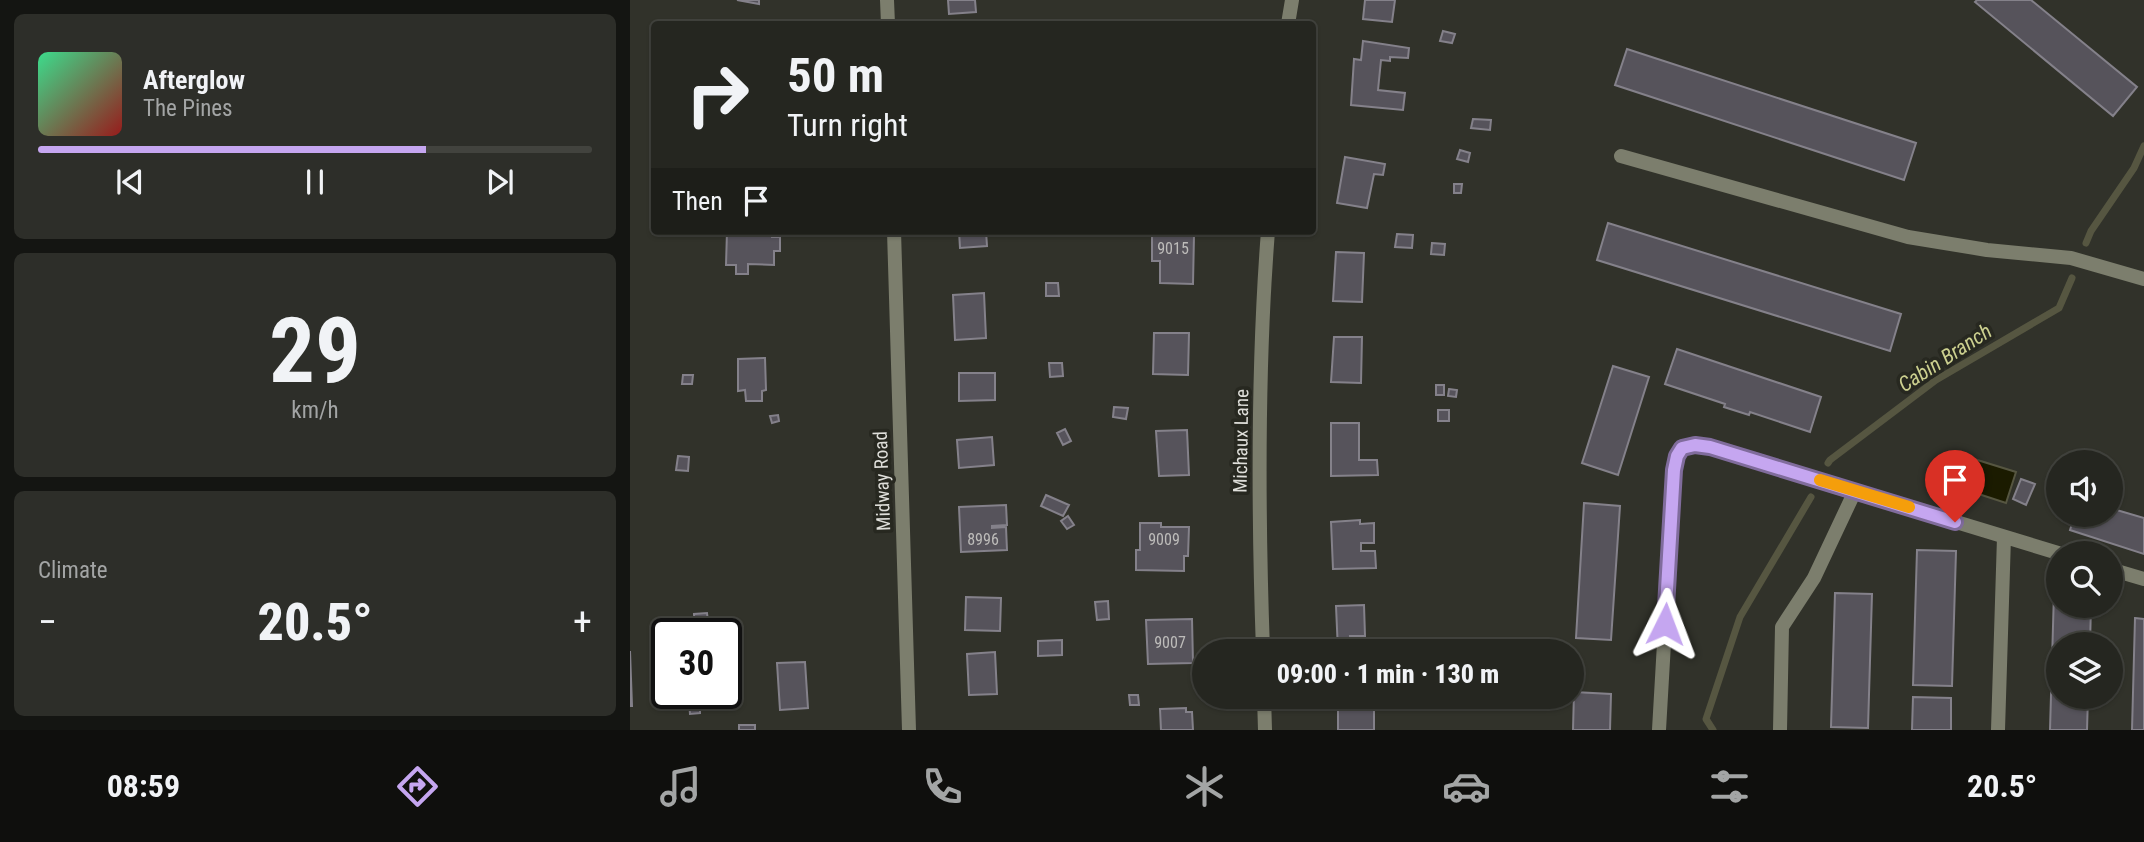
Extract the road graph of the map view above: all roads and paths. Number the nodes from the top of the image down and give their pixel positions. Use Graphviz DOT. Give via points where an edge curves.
graph roads {
  1 [pos="887,0"];
  2 [pos="1292,0"];
  3 [pos="888,21"];
  4 [pos="1288,21"];
  5 [pos="1620,156"];
  6 [pos="894,235"];
  7 [pos="1268,235"];
  8 [pos="2144,279"];
  9 [pos="1856,491"];
  10 [pos="2004,537"];
  11 [pos="2046,549"];
  12 [pos="2123,573"];
  13 [pos="2144,579"];
  14 [pos="1263,639"];
  15 [pos="1264,709"];
  16 [pos="909,730"];
  17 [pos="1265,730"];
  18 [pos="1659,730"];
  19 [pos="1780,730"];
  20 [pos="1998,730"];
  1 -- 3 [label="street"];
  2 -- 4 [label="street"];
  5 -- 8 [label="street" via="1908,237 2071,258"];
  6 -- 16 [label="street, Midway Road"];
  7 -- 14 [label="street, Michaux Lane" via="1258,467"];
  9 -- 10 [label="street"];
  9 -- 18 [label="street" via="1710,447 1682,448 1674,470"];
  9 -- 19 [label="street" via="1814,578 1782,627"];
  10 -- 11 [label="street"];
  10 -- 20 [label="street"];
  12 -- 13 [label="street"];
  15 -- 17 [label="street"];
}
